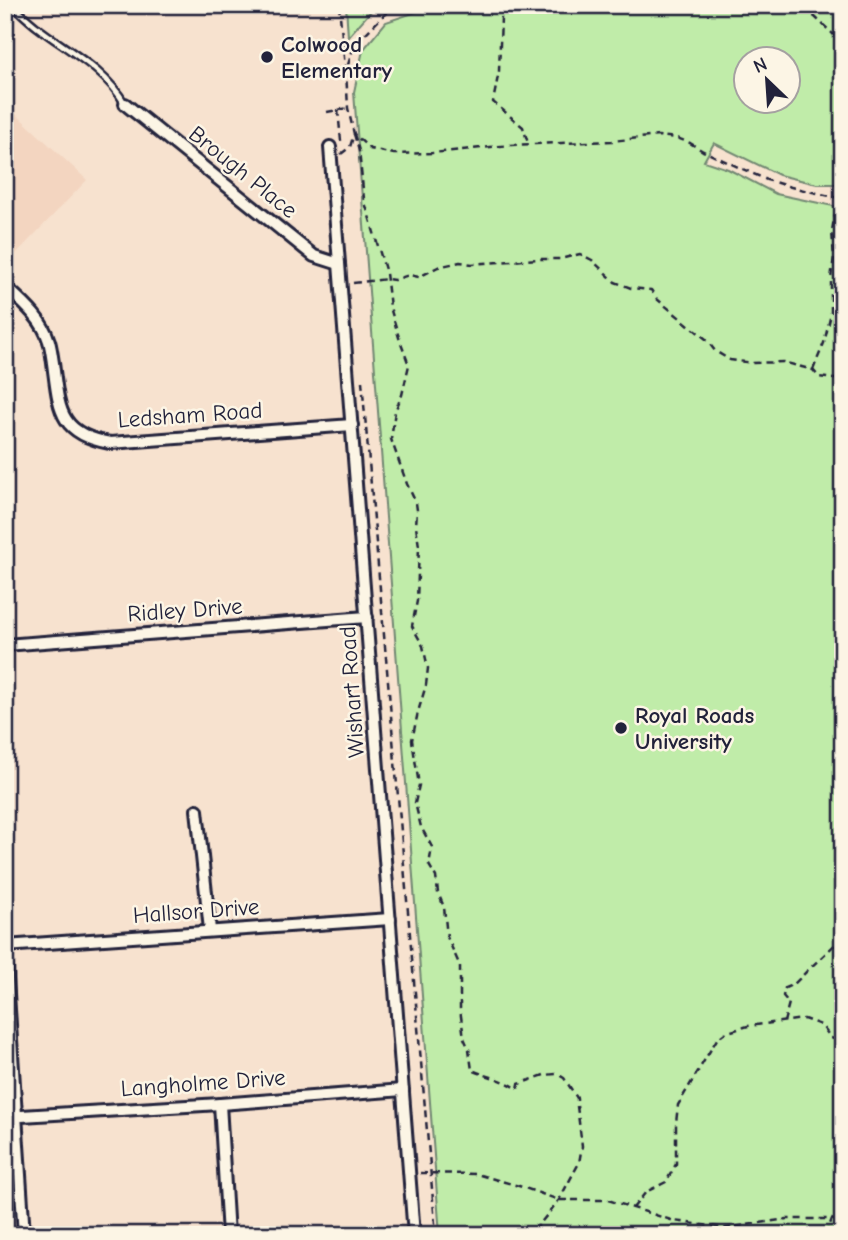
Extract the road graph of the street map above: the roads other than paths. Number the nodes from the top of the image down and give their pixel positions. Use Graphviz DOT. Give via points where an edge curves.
graph roads {
  1 [pos="12,5"];
  2 [pos="125,104"];
  3 [pos="330,147"];
  4 [pos="339,264"];
  5 [pos="5,286"];
  6 [pos="352,425"];
  7 [pos="367,617"];
  8 [pos="5,645"];
  9 [pos="197,810"];
  10 [pos="390,919"];
  11 [pos="210,930"];
  12 [pos="5,947"];
  13 [pos="402,1090"];
  14 [pos="220,1104"];
  15 [pos="11,1117"];
  16 [pos="23,1235"];
  17 [pos="228,1235"];
  18 [pos="414,1235"];
  1 -- 2 [label="lane" via="82,58 117,90"];
  2 -- 4 [label="street, Brough Place" via="314,256"];
  3 -- 4 [label="street, Wishart Road"];
  4 -- 6 [label="street, Wishart Road"];
  5 -- 6 [label="street, Ledsham Road" via="44,329 66,421 91,439 110,443"];
  6 -- 7 [label="street, Wishart Road"];
  7 -- 8 [label="street, Ridley Drive"];
  7 -- 10 [label="street, Wishart Road"];
  9 -- 11 [label="street"];
  10 -- 11 [label="street, Hallsor Drive"];
  10 -- 13 [label="street, Wishart Road"];
  11 -- 12 [label="street, Hallsor Drive"];
  12 -- 15 [label="street"];
  13 -- 14 [label="street, Langholme Drive"];
  13 -- 18 [label="street, Wishart Road"];
  14 -- 15 [label="street, Langholme Drive"];
  14 -- 17 [label="street"];
  15 -- 16 [label="street"];
}
